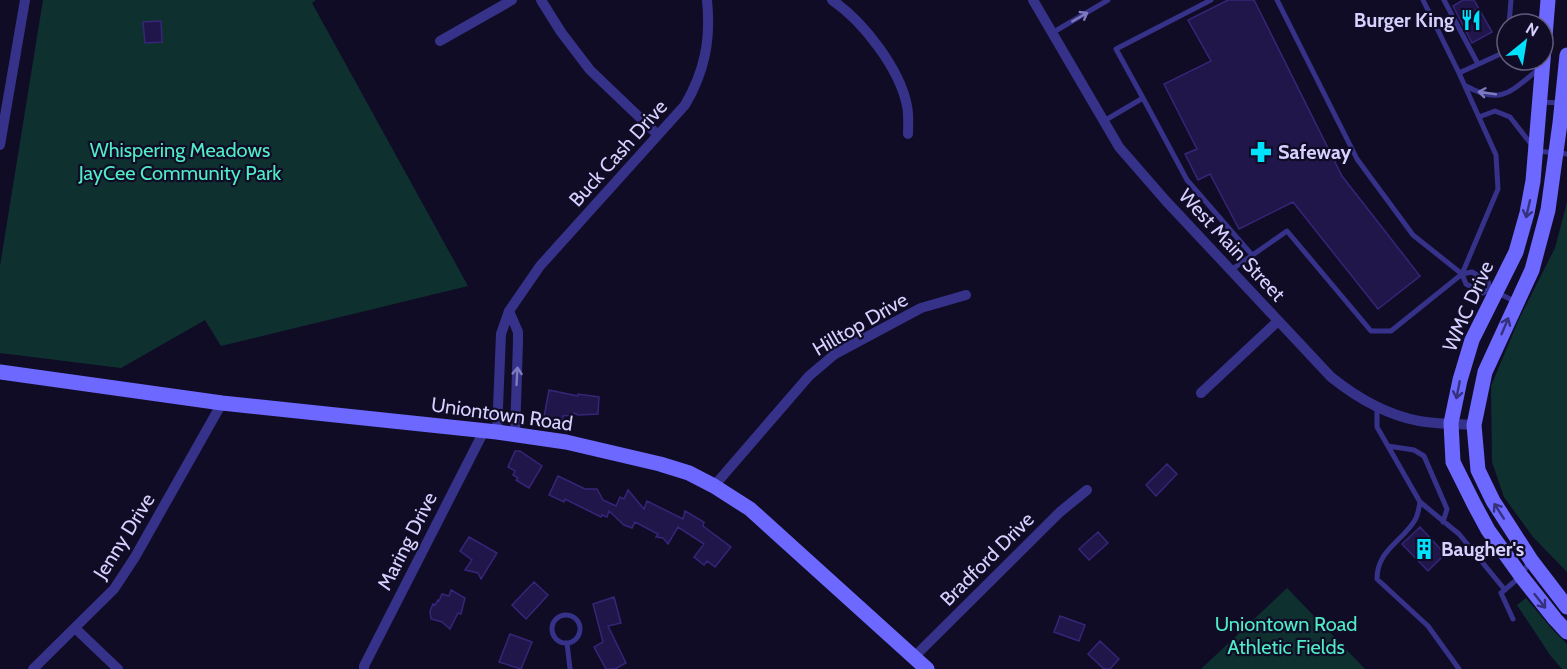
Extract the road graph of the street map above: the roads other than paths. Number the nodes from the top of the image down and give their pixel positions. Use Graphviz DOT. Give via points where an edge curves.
graph roads {
  1 [pos="25,0"];
  2 [pos="512,0"];
  3 [pos="541,0"];
  4 [pos="707,0"];
  5 [pos="832,0"];
  6 [pos="1033,0"];
  7 [pos="1108,0"];
  8 [pos="1211,0"];
  9 [pos="1277,0"];
  10 [pos="1423,0"];
  11 [pos="1444,0"];
  12 [pos="1052,33"];
  13 [pos="440,41"];
  14 [pos="1567,55"];
  15 [pos="1495,56"];
  16 [pos="1478,64"];
  17 [pos="1536,72"];
  18 [pos="1542,72"];
  19 [pos="1460,73"];
  20 [pos="1465,85"];
  21 [pos="1143,98"];
  22 [pos="1539,102"];
  23 [pos="1565,103"];
  24 [pos="1479,117"];
  25 [pos="1103,122"];
  26 [pos="908,134"];
  27 [pos="658,135"];
  28 [pos="0,145"];
  29 [pos="1536,151"];
  30 [pos="1562,154"];
  31 [pos="1252,255"];
  32 [pos="1231,270"];
  33 [pos="1462,274"];
  34 [pos="1493,290"];
  35 [pos="966,295"];
  36 [pos="1516,302"];
  37 [pos="509,310"];
  38 [pos="1278,321"];
  39 [pos="0,372"];
  40 [pos="1201,393"];
  41 [pos="222,403"];
  42 [pos="1377,406"];
  43 [pos="1451,423"];
  44 [pos="1474,425"];
  45 [pos="490,431"];
  46 [pos="515,435"];
  47 [pos="1388,446"];
  48 [pos="714,486"];
  49 [pos="1087,490"];
  50 [pos="1420,502"];
  51 [pos="1443,522"];
  52 [pos="1531,560"];
  53 [pos="1521,576"];
  54 [pos="1505,590"];
  55 [pos="1567,607"];
  56 [pos="1513,619"];
  57 [pos="76,629"];
  58 [pos="1567,632"];
  59 [pos="567,643"];
  60 [pos="915,657"];
  61 [pos="33,669"];
  62 [pos="118,669"];
  63 [pos="364,669"];
  64 [pos="570,669"];
  65 [pos="927,669"];
  66 [pos="1459,669"];
  1 -- 28 [label="street"];
  2 -- 13 [label="street"];
  3 -- 27 [label="street" via="590,70"];
  4 -- 27 [label="street, Buck Cash Drive" via="708,38 700,76 686,105"];
  5 -- 26 [label="street" via="859,22 895,76 907,107"];
  6 -- 12 [label="street, West Main Street"];
  12 -- 7 [label="lane, one-way"];
  8 -- 21 [label="lane" via="1116,49"];
  9 -- 33 [label="lane" via="1357,159 1413,235"];
  10 -- 19 [label="lane"];
  11 -- 16 [label="lane"];
  12 -- 25 [label="street, West Main Street"];
  14 -- 23 [label="main road"];
  15 -- 16 [label="lane"];
  16 -- 19 [label="lane"];
  17 -- 20 [label="lane, one-way" via="1508,94 1483,95"];
  18 -- 22 [label="main road, WMC Drive"];
  19 -- 20 [label="lane"];
  20 -- 24 [label="lane"];
  21 -- 25 [label="lane"];
  21 -- 31 [label="lane" via="1187,180"];
  22 -- 23 [label="lane"];
  22 -- 29 [label="main road, WMC Drive"];
  23 -- 30 [label="main road"];
  24 -- 29 [label="lane" via="1495,111 1510,117"];
  24 -- 33 [label="lane" via="1496,155 1498,189"];
  25 -- 32 [label="street, West Main Street" via="1142,176"];
  27 -- 37 [label="street, Buck Cash Drive" via="540,266"];
  29 -- 30 [label="lane"];
  29 -- 34 [label="main road, WMC Drive, one-way" via="1527,213 1516,252"];
  30 -- 36 [label="main road" via="1532,270"];
  31 -- 32 [label="lane"];
  31 -- 33 [label="lane" via="1287,231 1371,331 1391,332"];
  32 -- 38 [label="street, West Main Street"];
  33 -- 34 [label="lane" via="1472,272 1488,280"];
  33 -- 34 [label="lane" via="1466,284 1483,293"];
  34 -- 36 [label="lane"];
  34 -- 43 [label="main road, WMC Drive, one-way" via="1472,340"];
  35 -- 48 [label="street, Hilltop Drive" via="921,308 835,354 809,376"];
  44 -- 36 [label="main road, one-way" via="1485,372"];
  37 -- 45 [label="street, Buck Cash Drive" via="501,334"];
  46 -- 37 [label="street, one-way" via="518,332"];
  38 -- 40 [label="street"];
  38 -- 42 [label="street, West Main Street" via="1331,377"];
  39 -- 41 [label="main road, Uniontown Road"];
  41 -- 45 [label="main road, Uniontown Road"];
  41 -- 57 [label="street, Jenny Drive" via="135,557 114,589"];
  42 -- 43 [label="street, West Main Street" via="1418,421"];
  42 -- 47 [label="lane" via="1377,427"];
  43 -- 44 [label="street, West Main Street"];
  43 -- 53 [label="main road, WMC Drive" via="1453,462 1488,530"];
  52 -- 44 [label="main road, one-way" via="1478,470"];
  45 -- 46 [label="main road, Uniontown Road"];
  45 -- 63 [label="street, Maring Drive"];
  46 -- 48 [label="main road, Uniontown Road" via="652,461"];
  47 -- 50 [label="lane"];
  47 -- 51 [label="lane" via="1414,450 1424,456 1447,508"];
  48 -- 60 [label="main road, Uniontown Road" via="770,526"];
  49 -- 60 [label="street, Bradford Drive" via="1060,512"];
  50 -- 51 [label="lane"];
  50 -- 66 [label="lane" via="1415,520 1380,560 1377,579 1428,626"];
  51 -- 54 [label="lane" via="1459,534"];
  52 -- 53 [label="lane"];
  52 -- 55 [label="main road"];
  53 -- 54 [label="lane"];
  53 -- 58 [label="main road, WMC Drive, one-way"];
  54 -- 56 [label="lane" via="1502,593"];
  57 -- 61 [label="street, Jenny Drive"];
  57 -- 62 [label="street"];
  59 -- 59 [label="lane" via="575,640 580,628 573,617 564,615 556,620 553,633"];
  59 -- 64 [label="lane"];
  60 -- 65 [label="main road, Uniontown Road"];
}
